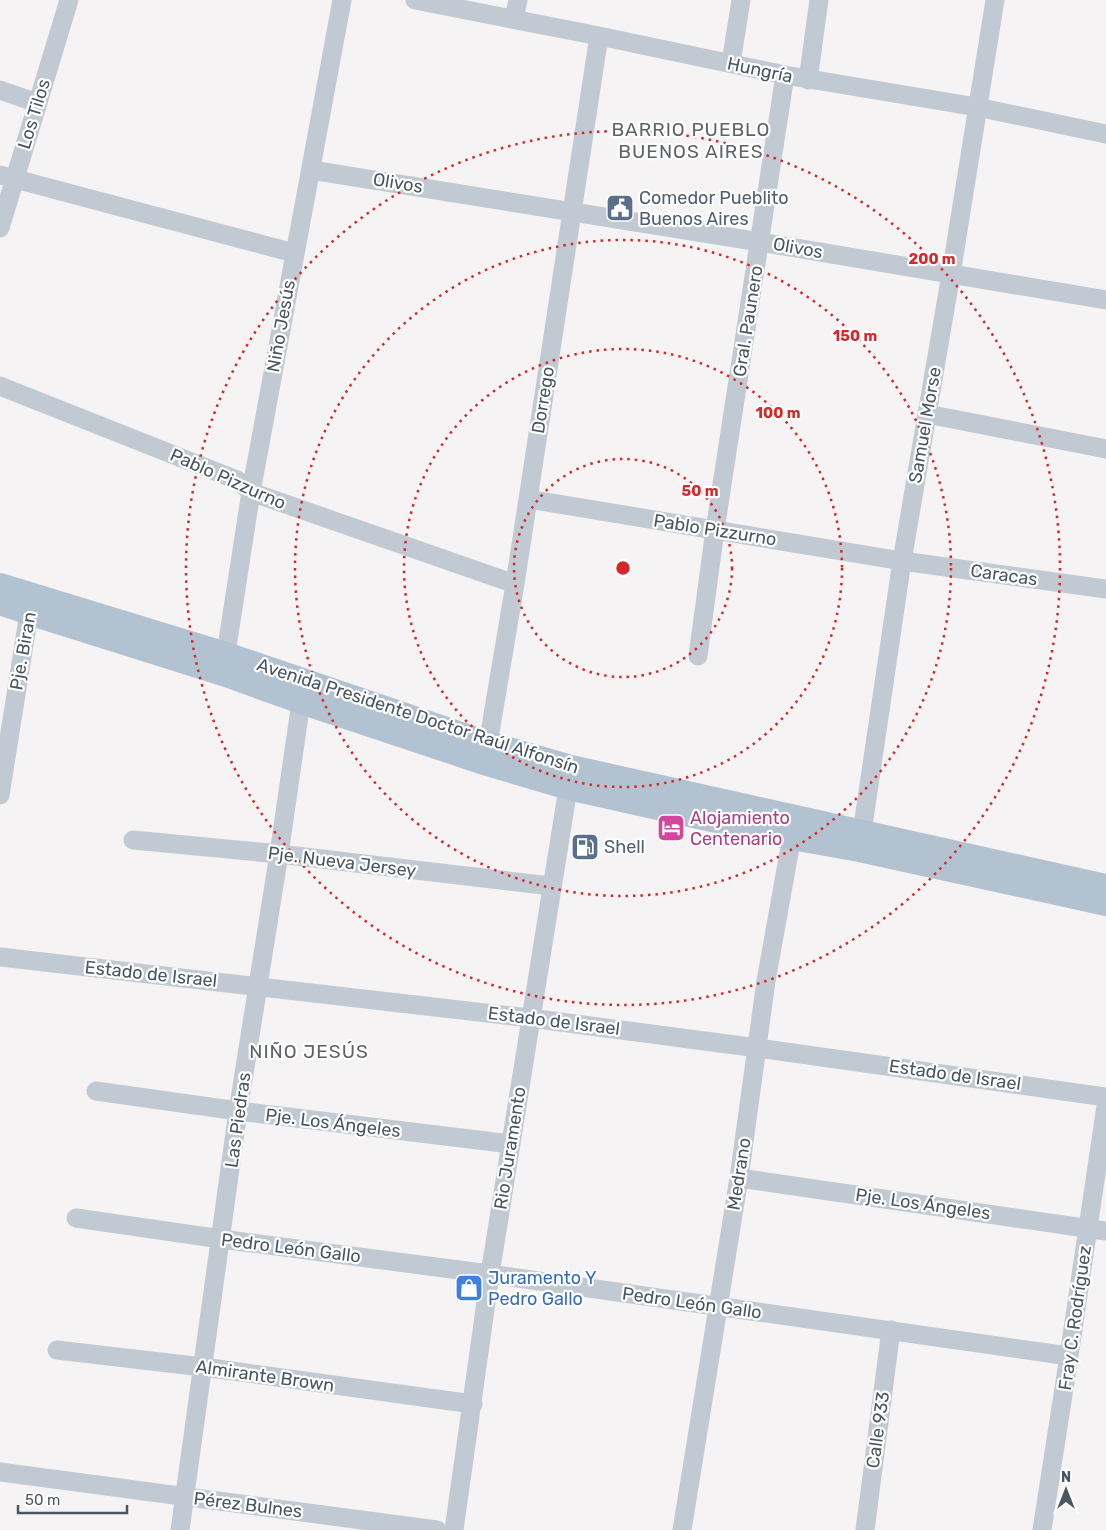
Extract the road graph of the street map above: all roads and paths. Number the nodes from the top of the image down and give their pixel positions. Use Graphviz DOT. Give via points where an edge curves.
graph roads {
  1 [pos="69,0"];
  2 [pos="342,0"];
  3 [pos="415,0"];
  4 [pos="518,0"];
  5 [pos="741,0"];
  6 [pos="819,0"];
  7 [pos="995,0"];
  8 [pos="514,19"];
  9 [pos="599,36"];
  10 [pos="731,63"];
  11 [pos="785,75"];
  12 [pos="808,80"];
  13 [pos="0,90"];
  14 [pos="37,103"];
  15 [pos="977,107"];
  16 [pos="1106,134"];
  17 [pos="311,170"];
  18 [pos="8,177"];
  19 [pos="573,211"];
  20 [pos="0,228"];
  21 [pos="760,242"];
  22 [pos="294,253"];
  23 [pos="951,274"];
  24 [pos="1106,300"];
  25 [pos="0,386"];
  26 [pos="928,414"];
  27 [pos="1106,449"];
  28 [pos="251,492"];
  29 [pos="528,499"];
  30 [pos="716,530"];
  31 [pos="902,561"];
  32 [pos="515,584"];
  33 [pos="0,585"];
  34 [pos="1106,589"];
  35 [pos="0,603"];
  36 [pos="31,605"];
  37 [pos="698,656"];
  38 [pos="225,664"];
  39 [pos="304,692"];
  40 [pos="486,753"];
  41 [pos="569,778"];
  42 [pos="0,795"];
  43 [pos="794,828"];
  44 [pos="133,840"];
  45 [pos="860,841"];
  46 [pos="279,854"];
  47 [pos="551,886"];
  48 [pos="1106,886"];
  49 [pos="1106,904"];
  50 [pos="0,957"];
  51 [pos="257,986"];
  52 [pos="530,1018"];
  53 [pos="758,1048"];
  54 [pos="96,1091"];
  55 [pos="1106,1097"];
  56 [pos="1106,1106"];
  57 [pos="238,1111"];
  58 [pos="511,1144"];
  59 [pos="739,1178"];
  60 [pos="76,1218"];
  61 [pos="1097,1229"];
  62 [pos="222,1239"];
  63 [pos="490,1274"];
  64 [pos="717,1307"];
  65 [pos="891,1330"];
  66 [pos="58,1350"];
  67 [pos="1070,1356"];
  68 [pos="203,1367"];
  69 [pos="473,1404"];
  70 [pos="0,1472"];
  71 [pos="185,1497"];
  72 [pos="180,1530"];
  73 [pos="437,1530"];
  74 [pos="454,1530"];
  75 [pos="682,1530"];
  76 [pos="865,1530"];
  77 [pos="1042,1530"];
  1 -- 14 [label="street, Los Tilos"];
  2 -- 17 [label="street, Niño Jesús"];
  3 -- 8 [label="street, Hungría"];
  4 -- 8 [label="street"];
  5 -- 10 [label="street"];
  6 -- 12 [label="street"];
  7 -- 15 [label="street, Samuel Morse"];
  8 -- 9 [label="street, Hungría"];
  9 -- 10 [label="street, Hungría"];
  9 -- 19 [label="street, Dorrego"];
  10 -- 11 [label="street, Hungría"];
  11 -- 12 [label="street, Hungría"];
  11 -- 21 [label="street, Gral. Paunero"];
  12 -- 15 [label="street, Hungría"];
  13 -- 14 [label="street"];
  14 -- 18 [label="street, Los Tilos"];
  15 -- 16 [label="street, Hungría"];
  15 -- 23 [label="street, Samuel Morse"];
  17 -- 19 [label="street, Olivos"];
  17 -- 22 [label="street, Niño Jesús"];
  18 -- 20 [label="street, Los Tilos"];
  18 -- 22 [label="street"];
  19 -- 21 [label="street, Olivos"];
  19 -- 29 [label="street, Dorrego"];
  21 -- 23 [label="street, Olivos"];
  21 -- 30 [label="street, Gral. Paunero"];
  22 -- 28 [label="street, Niño Jesús"];
  23 -- 24 [label="street, Olivos"];
  23 -- 26 [label="street, Samuel Morse"];
  25 -- 28 [label="street, Pablo Pizzurno" via="238,480"];
  26 -- 27 [label="street"];
  26 -- 31 [label="street, Samuel Morse"];
  28 -- 32 [label="street, Pablo Pizzurno"];
  28 -- 38 [label="street, Niño Jesús"];
  29 -- 30 [label="street, Pablo Pizzurno"];
  29 -- 32 [label="street, Dorrego"];
  30 -- 31 [label="street, Pablo Pizzurno"];
  30 -- 37 [label="street, Gral. Paunero"];
  31 -- 34 [label="street, Caracas"];
  31 -- 45 [label="street, Samuel Morse"];
  32 -- 40 [label="street, Dorrego"];
  33 -- 36 [label="main road, Avenida Presidente Doctor Raúl Alfonsín"];
  35 -- 36 [label="main road, Avenida Presidente Doctor Raúl Alfonsín"];
  36 -- 38 [label="main road, Avenida Presidente Doctor Raúl Alfonsín"];
  36 -- 42 [label="street, Pje. Biran"];
  38 -- 39 [label="main road, Avenida Presidente Doctor Raúl Alfonsín"];
  39 -- 40 [label="main road, Avenida Presidente Doctor Raúl Alfonsín"];
  39 -- 46 [label="street, Las Piedras"];
  40 -- 41 [label="main road, Avenida Presidente Doctor Raúl Alfonsín"];
  41 -- 43 [label="main road, Avenida Presidente Doctor Raúl Alfonsín"];
  41 -- 47 [label="street, Rio Juramento"];
  43 -- 45 [label="main road, Avenida Presidente Doctor Raúl Alfonsín"];
  43 -- 53 [label="street, Medrano" via="766,981"];
  44 -- 46 [label="street, Pje. Nueva Jersey"];
  45 -- 48 [label="main road, Avenida Presidente Doctor Raúl Alfonsín"];
  45 -- 49 [label="main road, Avenida Presidente Doctor Raúl Alfonsín"];
  46 -- 47 [label="street, Pje. Nueva Jersey"];
  46 -- 51 [label="street, Las Piedras"];
  47 -- 52 [label="street, Rio Juramento"];
  50 -- 51 [label="street, Estado de Israel"];
  51 -- 52 [label="street, Estado de Israel"];
  51 -- 57 [label="street, Las Piedras"];
  52 -- 53 [label="street, Estado de Israel"];
  52 -- 58 [label="street, Rio Juramento"];
  53 -- 55 [label="street, Estado de Israel"];
  53 -- 59 [label="street, Medrano"];
  54 -- 57 [label="street, Pje. Los Ángeles"];
  56 -- 61 [label="street, Fray C. Rodríguez"];
  57 -- 58 [label="street, Pje. Los Ángeles"];
  57 -- 62 [label="street, Las Piedras"];
  58 -- 63 [label="street, Rio Juramento"];
  59 -- 61 [label="street, Pje. Los Ángeles"];
  59 -- 64 [label="street, Medrano"];
  60 -- 62 [label="street, Pedro León Gallo"];
  61 -- 67 [label="street, Fray C. Rodríguez"];
  62 -- 63 [label="street, Pedro León Gallo"];
  62 -- 68 [label="street, Las Piedras"];
  63 -- 64 [label="street, Pedro León Gallo"];
  63 -- 69 [label="street, Rio Juramento"];
  64 -- 65 [label="street, Pedro León Gallo"];
  64 -- 75 [label="street, Medrano"];
  65 -- 67 [label="street, Pedro León Gallo"];
  65 -- 76 [label="street, Calle 933"];
  66 -- 68 [label="street, Almirante Brown"];
  67 -- 77 [label="street, Fray C. Rodríguez"];
  68 -- 69 [label="street, Almirante Brown"];
  68 -- 71 [label="street, Las Piedras"];
  69 -- 74 [label="street, Rio Juramento"];
  70 -- 71 [label="street, Pérez Bulnes"];
  71 -- 72 [label="street, Las Piedras"];
  71 -- 73 [label="street, Pérez Bulnes"];
}
